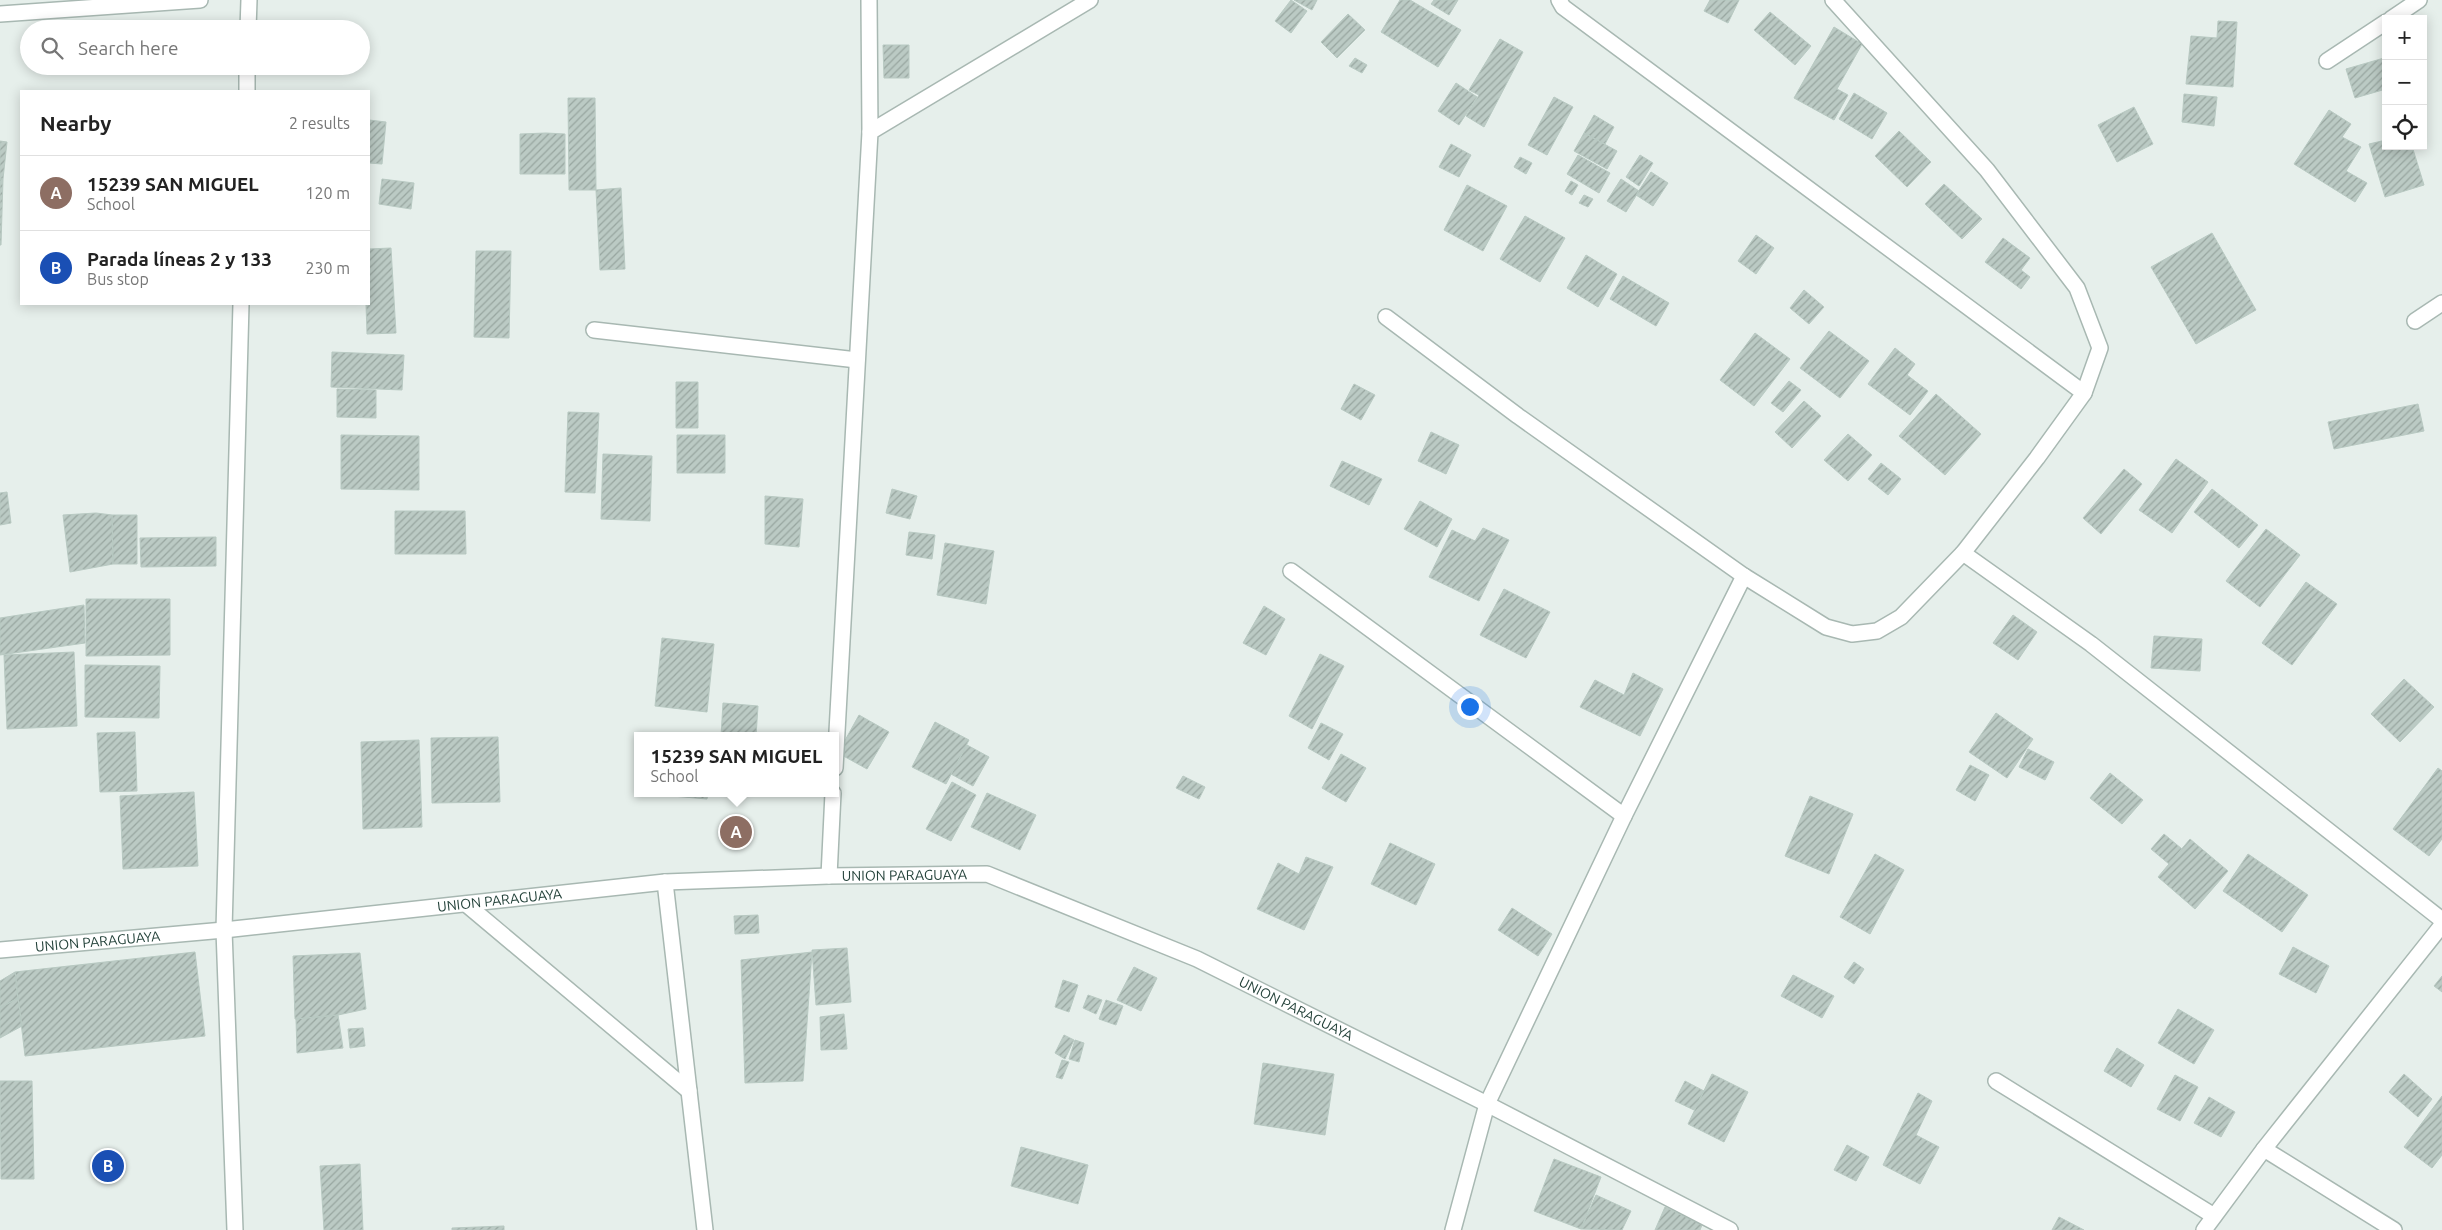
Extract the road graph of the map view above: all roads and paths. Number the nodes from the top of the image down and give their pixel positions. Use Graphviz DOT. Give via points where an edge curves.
graph roads {
  1 [pos="200,0"];
  2 [pos="249,0"];
  3 [pos="869,0"];
  4 [pos="1090,0"];
  5 [pos="1559,0"];
  6 [pos="1833,0"];
  7 [pos="2419,0"];
  8 [pos="0,14"];
  9 [pos="2397,15"];
  10 [pos="248,20"];
  11 [pos="2382,25"];
  12 [pos="2327,61"];
  13 [pos="248,75"];
  14 [pos="247,90"];
  15 [pos="870,132"];
  16 [pos="2442,303"];
  17 [pos="241,305"];
  18 [pos="1386,317"];
  19 [pos="2415,321"];
  20 [pos="594,330"];
  21 [pos="857,360"];
  22 [pos="2084,393"];
  23 [pos="1963,554"];
  24 [pos="1291,571"];
  25 [pos="1744,576"];
  26 [pos="837,732"];
  27 [pos="833,797"];
  28 [pos="1624,816"];
  29 [pos="829,876"];
  30 [pos="665,882"];
  31 [pos="466,904"];
  32 [pos="2442,920"];
  33 [pos="2442,925"];
  34 [pos="224,930"];
  35 [pos="0,950"];
  36 [pos="1996,1081"];
  37 [pos="689,1091"];
  38 [pos="1487,1104"];
  39 [pos="2264,1149"];
  40 [pos="2214,1216"];
  41 [pos="235,1230"];
  42 [pos="705,1230"];
  43 [pos="1453,1230"];
  44 [pos="1730,1230"];
  45 [pos="2204,1230"];
  46 [pos="2394,1230"];
  1 -- 8 [label="street"];
  2 -- 10 [label="street"];
  3 -- 15 [label="street"];
  4 -- 15 [label="street"];
  5 -- 22 [label="street" via="1563,7"];
  6 -- 22 [label="street" via="1987,170 2077,288 2100,348"];
  7 -- 9 [label="street"];
  11 -- 12 [label="street"];
  13 -- 14 [label="street"];
  15 -- 21 [label="street"];
  16 -- 19 [label="street"];
  17 -- 34 [label="street"];
  18 -- 25 [label="street" via="1518,416"];
  20 -- 21 [label="street"];
  21 -- 26 [label="street"];
  22 -- 23 [label="street"];
  23 -- 25 [label="street" via="1901,617 1877,631 1852,634 1826,628"];
  23 -- 32 [label="street" via="2098,650"];
  24 -- 28 [label="street"];
  25 -- 28 [label="street"];
  27 -- 29 [label="street"];
  28 -- 38 [label="street"];
  29 -- 30 [label="street, UNION PARAGUAYA"];
  29 -- 38 [label="street, UNION PARAGUAYA" via="987,874 1196,959"];
  30 -- 31 [label="street, UNION PARAGUAYA"];
  30 -- 37 [label="street"];
  31 -- 34 [label="street, UNION PARAGUAYA"];
  31 -- 37 [label="street"];
  33 -- 39 [label="street"];
  34 -- 35 [label="street, UNION PARAGUAYA"];
  34 -- 41 [label="street"];
  36 -- 40 [label="street"];
  37 -- 42 [label="street"];
  38 -- 43 [label="street"];
  38 -- 44 [label="street, UNION PARAGUAYA"];
  39 -- 40 [label="street"];
  39 -- 46 [label="street"];
  40 -- 45 [label="street"];
}
